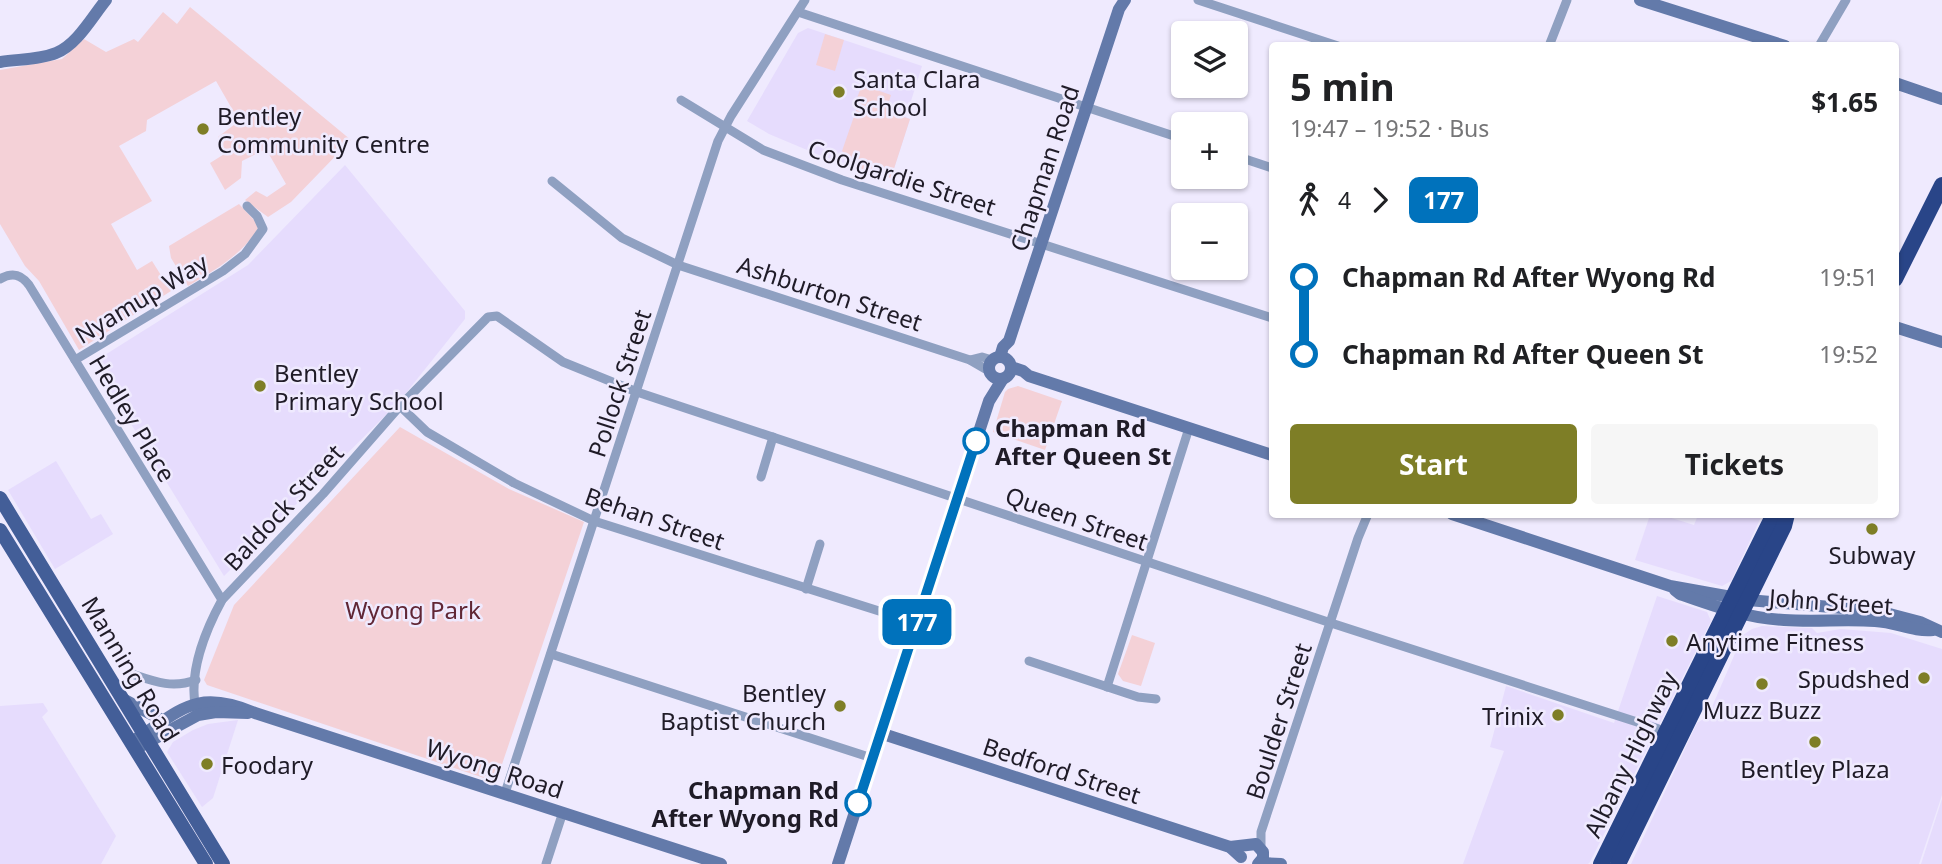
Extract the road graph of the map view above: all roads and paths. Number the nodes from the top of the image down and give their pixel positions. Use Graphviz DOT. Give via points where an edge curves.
graph roads {
  1 [pos="805,0"];
  2 [pos="1198,0"];
  3 [pos="1566,0"];
  4 [pos="1640,0"];
  5 [pos="1846,0"];
  6 [pos="103,1"];
  7 [pos="1121,3"];
  8 [pos="798,12"];
  9 [pos="1326,42"];
  10 [pos="1550,42"];
  11 [pos="1771,42"];
  12 [pos="1821,42"];
  13 [pos="0,62"];
  14 [pos="1899,84"];
  15 [pos="1942,99"];
  16 [pos="681,100"];
  17 [pos="1086,107"];
  18 [pos="724,128"];
  19 [pos="1171,135"];
  20 [pos="1248,160"];
  21 [pos="1269,167"];
  22 [pos="552,181"];
  23 [pos="1942,185"];
  24 [pos="247,206"];
  25 [pos="1041,243"];
  26 [pos="678,265"];
  27 [pos="1899,271"];
  28 [pos="0,279"];
  29 [pos="488,317"];
  30 [pos="1269,317"];
  31 [pos="1899,328"];
  32 [pos="1942,342"];
  33 [pos="75,360"];
  34 [pos="1000,369"];
  35 [pos="637,392"];
  36 [pos="400,406"];
  37 [pos="1189,428"];
  38 [pos="774,437"];
  39 [pos="1269,454"];
  40 [pos="761,477"];
  41 [pos="0,498"];
  42 [pos="958,498"];
  43 [pos="1361,518"];
  44 [pos="1366,518"];
  45 [pos="1464,518"];
  46 [pos="1772,518"];
  47 [pos="1786,518"];
  48 [pos="594,521"];
  49 [pos="0,530"];
  50 [pos="1358,538"];
  51 [pos="820,544"];
  52 [pos="1146,562"];
  53 [pos="806,589"];
  54 [pos="222,600"];
  55 [pos="1737,605"];
  56 [pos="917,623"];
  57 [pos="1331,623"];
  58 [pos="1938,631"];
  59 [pos="551,654"];
  60 [pos="1029,662"];
  61 [pos="129,673"];
  62 [pos="195,680"];
  63 [pos="1107,687"];
  64 [pos="123,699"];
  65 [pos="1156,699"];
  66 [pos="201,709"];
  67 [pos="162,720"];
  68 [pos="1665,731"];
  69 [pos="880,733"];
  70 [pos="139,742"];
  71 [pos="872,758"];
  72 [pos="505,793"];
  73 [pos="562,812"];
  74 [pos="1251,856"];
  75 [pos="206,864"];
  76 [pos="223,864"];
  77 [pos="546,864"];
  78 [pos="721,864"];
  79 [pos="838,864"];
  80 [pos="1279,864"];
  81 [pos="1601,864"];
  82 [pos="1618,864"];
  1 -- 8 [label="street, Pollock Street"];
  2 -- 9 [label="street"];
  3 -- 10 [label="street"];
  4 -- 11 [label="street"];
  5 -- 12 [label="street"];
  6 -- 13 [label="street" via="60,52"];
  7 -- 17 [label="street, Chapman Road"];
  8 -- 17 [label="street"];
  8 -- 18 [label="street, Pollock Street"];
  14 -- 15 [label="street"];
  16 -- 18 [label="street, Coolgardie Street"];
  17 -- 19 [label="street"];
  17 -- 25 [label="street, Chapman Road"];
  18 -- 25 [label="street, Coolgardie Street" via="763,150 842,180"];
  18 -- 26 [label="street, Pollock Street"];
  20 -- 21 [label="street"];
  22 -- 26 [label="street, Ashburton Street" via="622,238"];
  23 -- 27 [label="highway"];
  24 -- 33 [label="street, Nyamup Way" via="262,229 245,254"];
  25 -- 30 [label="street, Coolgardie Street"];
  25 -- 34 [label="street, Chapman Road" via="1009,341 1003,346"];
  26 -- 34 [label="street, Ashburton Street" via="970,360 982,357"];
  26 -- 35 [label="street, Pollock Street"];
  28 -- 33 [label="street, Hedley Place" via="14,274 25,280"];
  29 -- 35 [label="street, Queen Street" via="497,316 563,362"];
  29 -- 36 [label="street, Baldock Street"];
  31 -- 32 [label="street"];
  33 -- 54 [label="street, Hedley Place"];
  34 -- 37 [label="street, Ashburton Street" via="1023,370 1029,376"];
  34 -- 42 [label="street, Chapman Road"];
  35 -- 38 [label="street, Queen Street"];
  35 -- 48 [label="street, Pollock Street"];
  36 -- 48 [label="street, Behan Street" via="427,432 514,483"];
  36 -- 54 [label="street, Baldock Street"];
  37 -- 39 [label="street, Ashburton Street"];
  37 -- 52 [label="street"];
  38 -- 40 [label="street"];
  38 -- 42 [label="street, Queen Street"];
  41 -- 64 [label="main road, Manning Road"];
  42 -- 52 [label="street, Queen Street"];
  42 -- 56 [label="street, Chapman Road"];
  43 -- 50 [label="street"];
  44 -- 50 [label="street"];
  45 -- 55 [label="street" via="1670,586 1680,594"];
  46 -- 55 [label="highway, Albany Highway"];
  47 -- 55 [label="highway, Albany Highway"];
  48 -- 53 [label="street, Behan Street"];
  48 -- 59 [label="street, Pollock Street"];
  49 -- 70 [label="main road, Manning Road"];
  50 -- 57 [label="street, Boulder Street"];
  51 -- 53 [label="street"];
  52 -- 57 [label="street, Queen Street"];
  52 -- 63 [label="street"];
  53 -- 56 [label="street, Behan Street"];
  54 -- 62 [label="street, Baldock Street"];
  55 -- 58 [label="street, John Street" via="1785,620 1877,621"];
  55 -- 68 [label="highway, Albany Highway"];
  55 -- 82 [label="highway, Albany Highway"];
  56 -- 69 [label="street, Chapman Road"];
  57 -- 68 [label="street, Queen Street"];
  57 -- 74 [label="street, Boulder Street"];
  59 -- 71 [label="street"];
  59 -- 72 [label="street, Pollock Street"];
  60 -- 63 [label="street"];
  61 -- 62 [label="street" via="172,686"];
  62 -- 66 [label="street, Baldock Street" via="193,694"];
  63 -- 65 [label="street"];
  64 -- 67 [label="street"];
  64 -- 70 [label="main road, Manning Road"];
  66 -- 67 [label="street"];
  66 -- 70 [label="street"];
  66 -- 72 [label="street, Wyong Road" via="215,701 232,703"];
  67 -- 70 [label="street"];
  68 -- 81 [label="highway, Albany Highway"];
  69 -- 71 [label="street, Chapman Road"];
  69 -- 74 [label="street, Bedford Street"];
  70 -- 75 [label="main road, Manning Road"];
  70 -- 76 [label="main road, Manning Road"];
  71 -- 79 [label="street, Chapman Road"];
  72 -- 73 [label="street, Wyong Road"];
  73 -- 77 [label="street"];
  73 -- 78 [label="street, Wyong Road"];
  74 -- 80 [label="street"];
}
